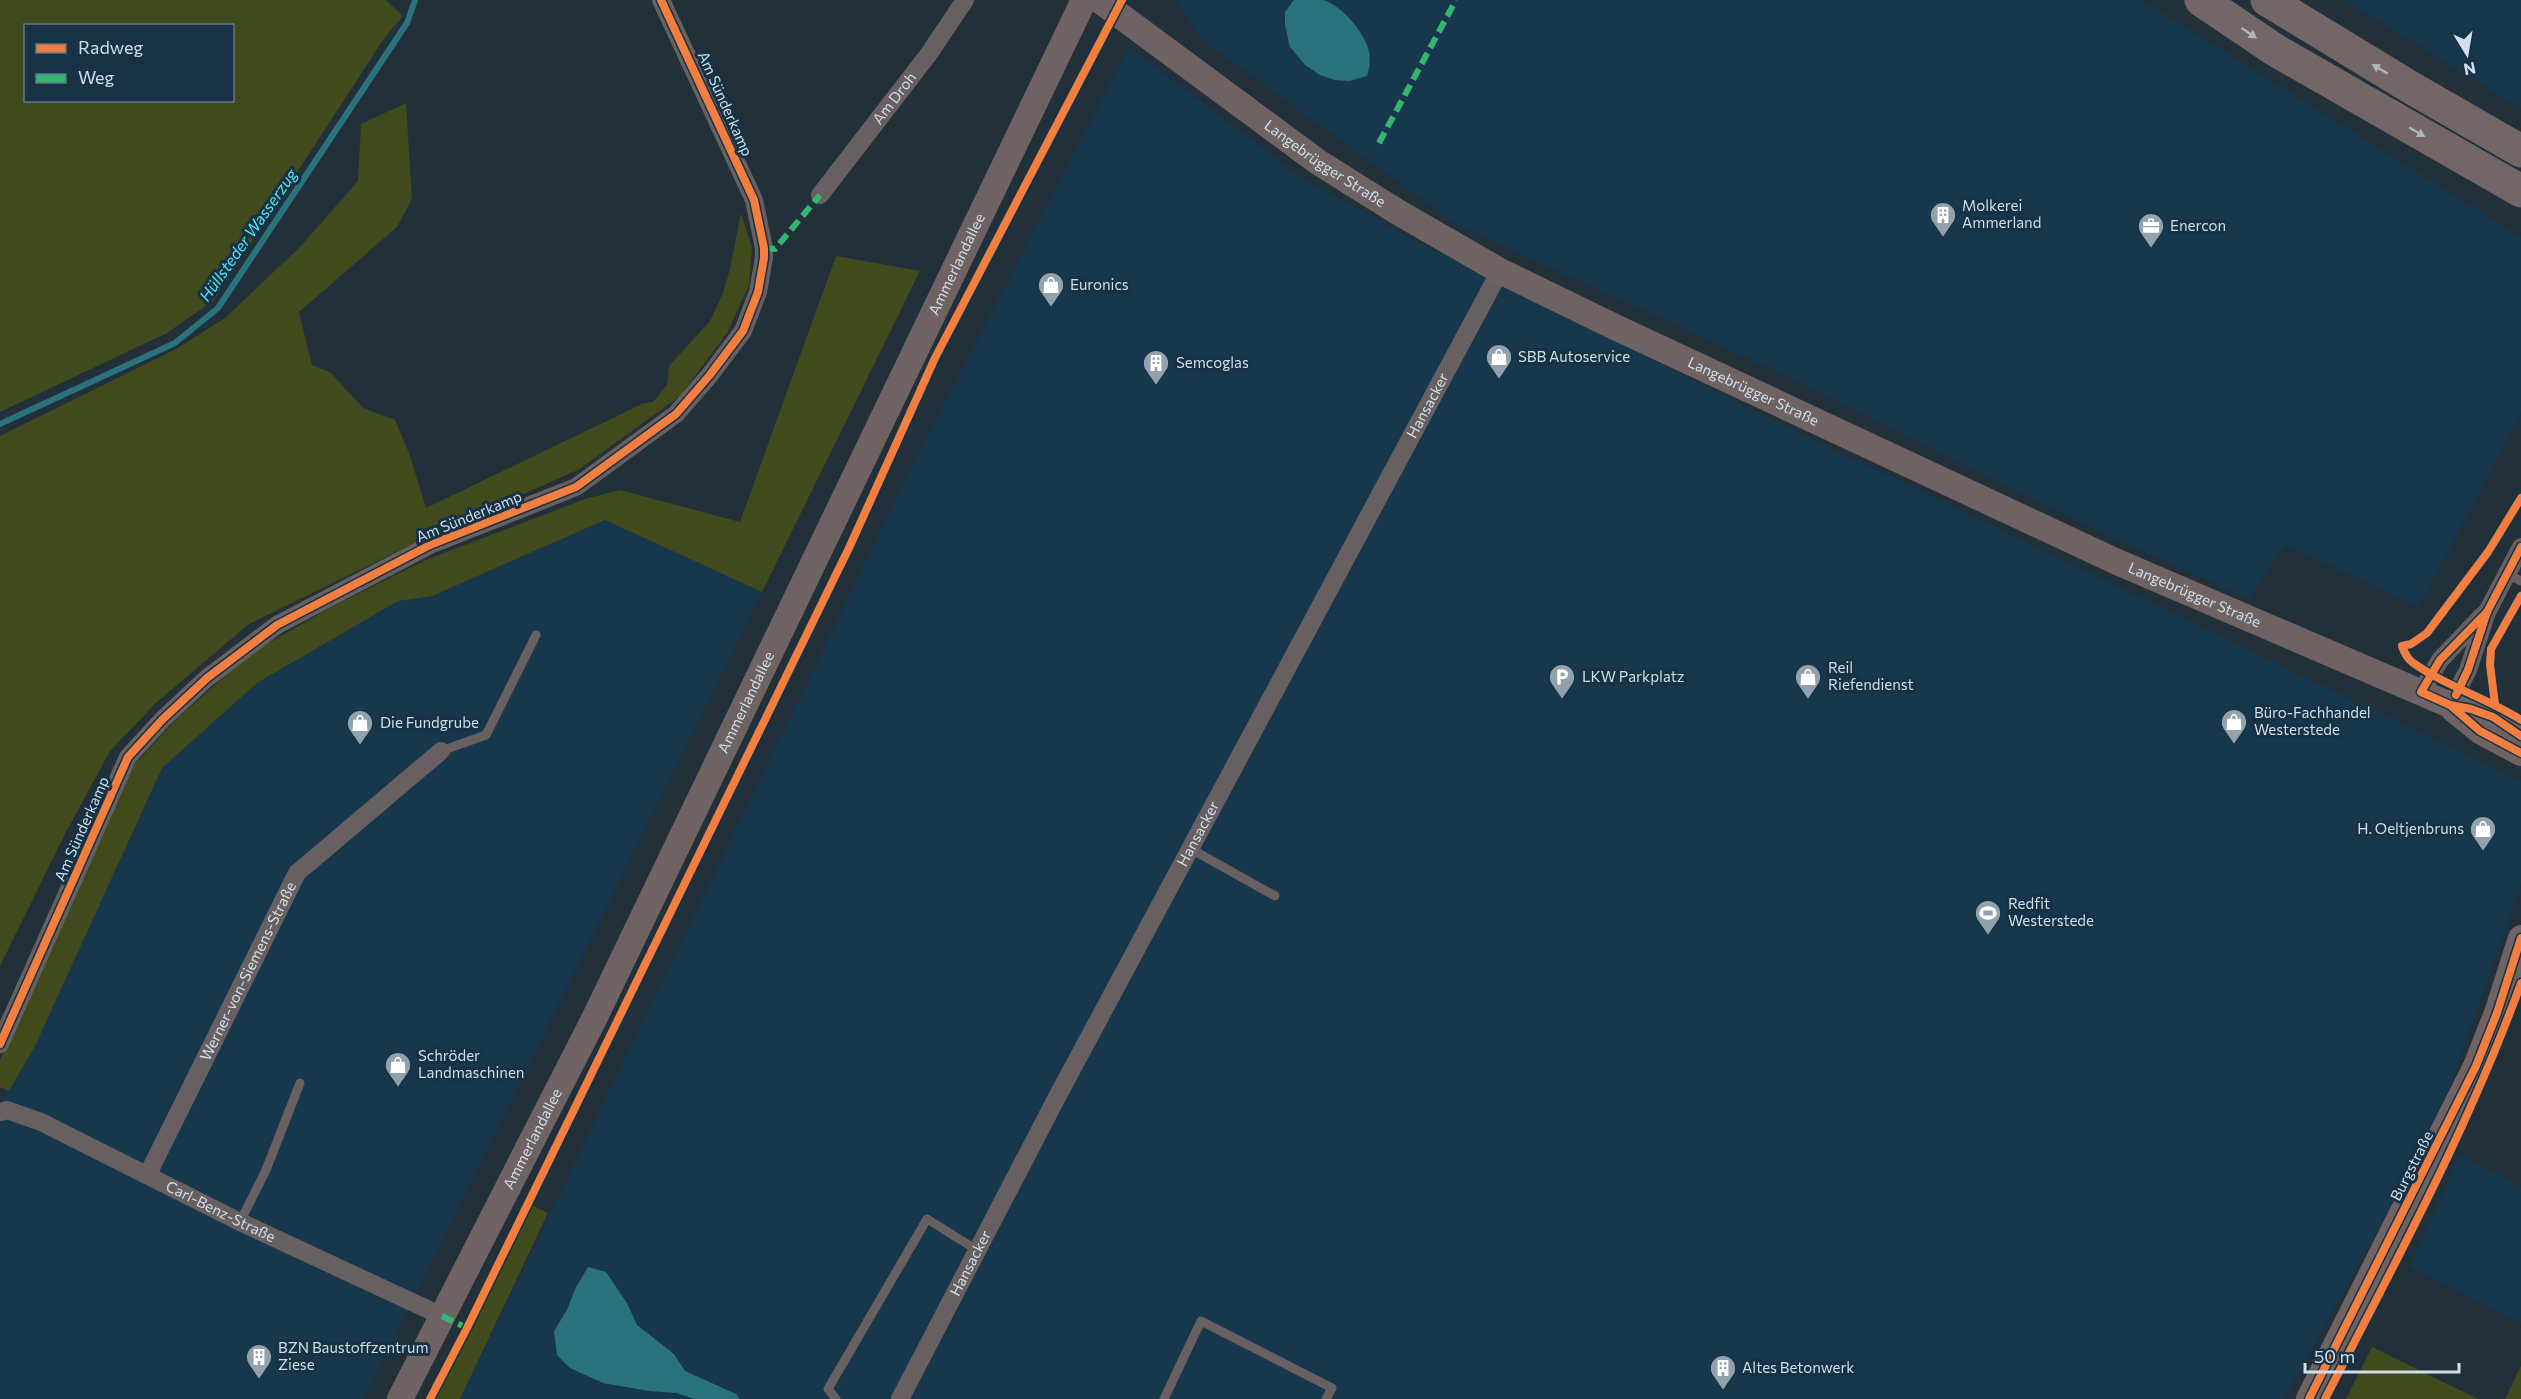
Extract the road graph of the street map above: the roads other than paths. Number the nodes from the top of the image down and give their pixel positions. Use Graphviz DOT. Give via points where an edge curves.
graph roads {
  1 [pos="662,0"];
  2 [pos="965,0"];
  3 [pos="1084,0"];
  4 [pos="1099,0"];
  5 [pos="2201,0"];
  6 [pos="2267,0"];
  7 [pos="2521,151"];
  8 [pos="2521,191"];
  9 [pos="820,195"];
  10 [pos="1500,271"];
  11 [pos="2521,547"];
  12 [pos="2514,578"];
  13 [pos="2487,612"];
  14 [pos="536,635"];
  15 [pos="2421,692"];
  16 [pos="2450,705"];
  17 [pos="2521,736"];
  18 [pos="441,751"];
  19 [pos="2521,753"];
  20 [pos="1191,849"];
  21 [pos="1275,896"];
  22 [pos="2521,938"];
  23 [pos="0,1044"];
  24 [pos="300,1083"];
  25 [pos="0,1112"];
  26 [pos="148,1174"];
  27 [pos="240,1222"];
  28 [pos="977,1250"];
  29 [pos="442,1316"];
  30 [pos="400,1399"];
  31 [pos="836,1399"];
  32 [pos="900,1399"];
  33 [pos="1164,1399"];
  34 [pos="1326,1399"];
  35 [pos="2309,1399"];
  1 -- 23 [label="street, Am Sünderkamp" via="754,201 764,258 758,292 743,331 676,414 576,487 430,544 277,625 207,678 163,719 128,757"];
  2 -- 9 [label="street, Am Droh" via="928,55"];
  3 -- 29 [label="street, Ammerlandallee" via="595,1017"];
  4 -- 10 [label="street, Langebrügger Straße" via="1318,162"];
  5 -- 8 [label="highway, one-way" via="2275,50"];
  7 -- 6 [label="highway, one-way"];
  10 -- 15 [label="street, Langebrügger Straße" via="2115,561"];
  10 -- 20 [label="street, Hansacker"];
  11 -- 12 [label="street"];
  12 -- 13 [label="street"];
  13 -- 15 [label="street" via="2440,660"];
  13 -- 16 [label="street" via="2468,670"];
  14 -- 18 [label="lane" via="486,735"];
  15 -- 16 [label="street, Langebrügger Straße"];
  16 -- 17 [label="street" via="2493,717"];
  16 -- 19 [label="street" via="2480,731"];
  18 -- 26 [label="street, Werner-von-Siemens-Straße" via="297,873"];
  20 -- 21 [label="lane"];
  20 -- 28 [label="street, Hansacker"];
  22 -- 35 [label="street, Burgstraße" via="2476,1066"];
  24 -- 27 [label="lane" via="266,1170"];
  25 -- 26 [label="street, Carl-Benz-Straße" via="7,1110 41,1122"];
  26 -- 27 [label="street, Carl-Benz-Straße"];
  27 -- 29 [label="street, Carl-Benz-Straße"];
  28 -- 31 [label="lane" via="927,1219 828,1389"];
  28 -- 32 [label="street, Hansacker"];
  29 -- 30 [label="street, Ammerlandallee"];
  33 -- 34 [label="lane" via="1201,1321 1332,1388"];
}
